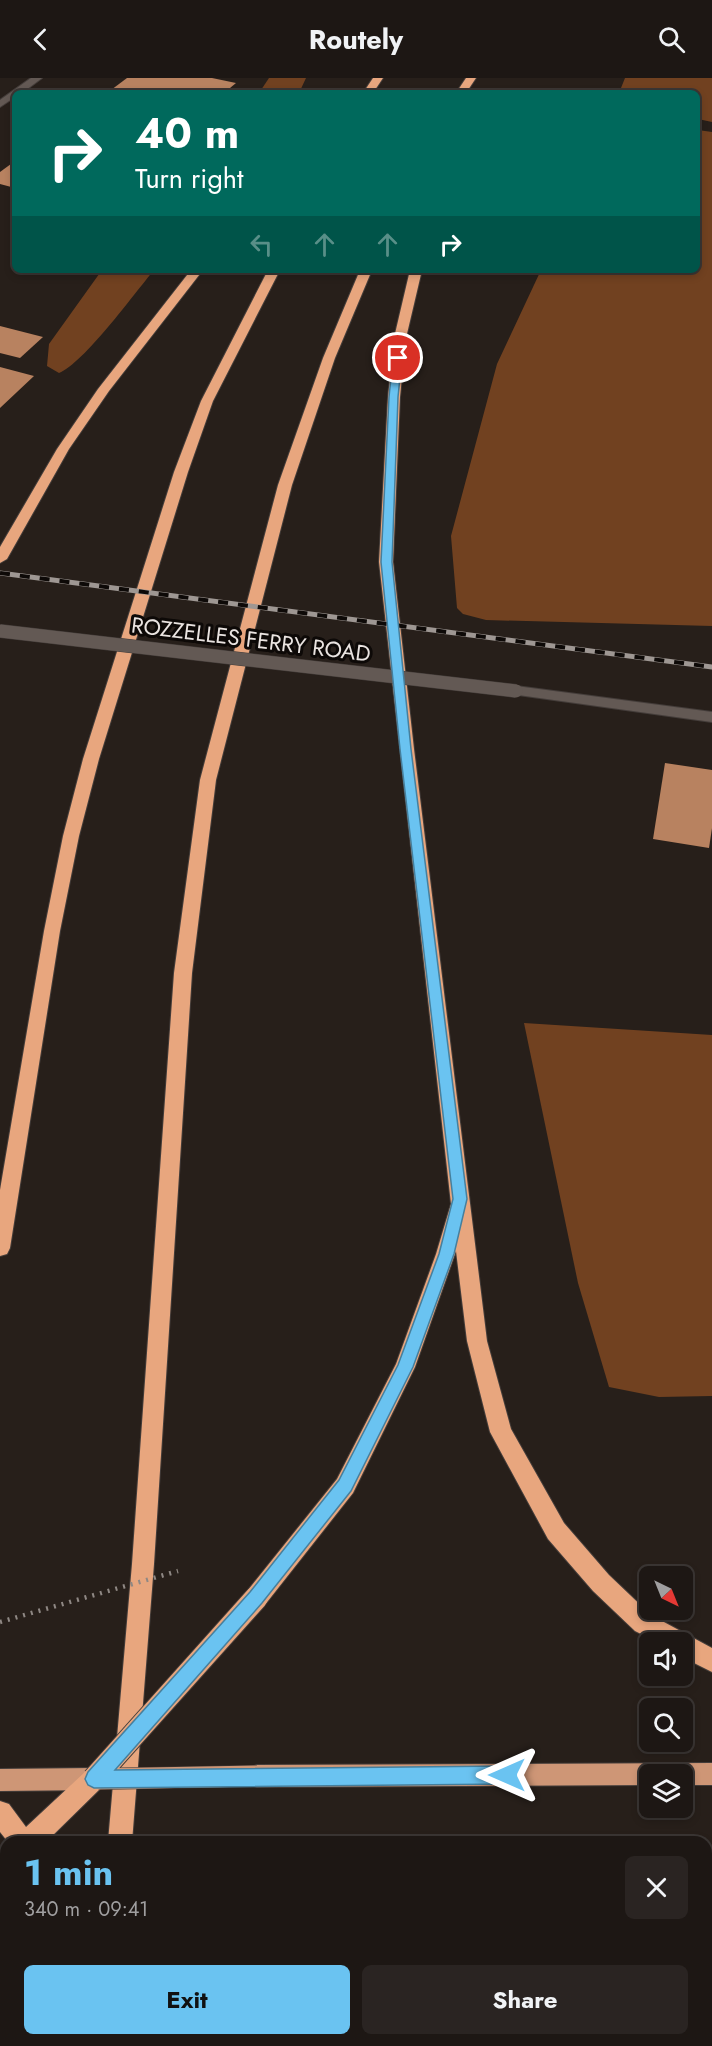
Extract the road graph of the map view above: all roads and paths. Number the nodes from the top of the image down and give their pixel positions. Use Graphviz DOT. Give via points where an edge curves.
graph roads {
  1 [pos="36,78"];
  2 [pos="19,90"];
  3 [pos="195,273"];
  4 [pos="272,273"];
  5 [pos="365,273"];
  6 [pos="415,273"];
  7 [pos="0,559"];
  8 [pos="0,632"];
  9 [pos="712,717"];
  10 [pos="460,1199"];
  11 [pos="0,1248"];
  12 [pos="178,1571"];
  13 [pos="0,1622"];
  14 [pos="661,1632"];
  15 [pos="693,1650"];
  16 [pos="712,1661"];
  17 [pos="712,1774"];
  18 [pos="94,1779"];
  19 [pos="0,1780"];
  20 [pos="0,1813"];
  21 [pos="18,1836"];
  22 [pos="34,1836"];
  23 [pos="120,1836"];
  1 -- 2 [label="street"];
  3 -- 7 [label="highway" via="104,389 63,449"];
  4 -- 11 [label="highway" via="207,401 91,759 52,931"];
  5 -- 23 [label="highway" via="329,358 285,485 208,780 183,973"];
  6 -- 10 [label="highway" via="400,338 393,397 386,562"];
  8 -- 9 [label="street, ROZZELLES FERRY ROAD, bridge"];
  10 -- 14 [label="highway" via="477,1341 501,1432 556,1531 601,1583 644,1623"];
  10 -- 18 [label="highway, bridge" via="446,1254 405,1367 345,1486 256,1598"];
  12 -- 13 [label="path, bridge"];
  15 -- 16 [label="highway"];
  17 -- 18 [label="highway, bridge"];
  18 -- 19 [label="highway"];
  18 -- 22 [label="highway"];
  20 -- 21 [label="highway"];
}
